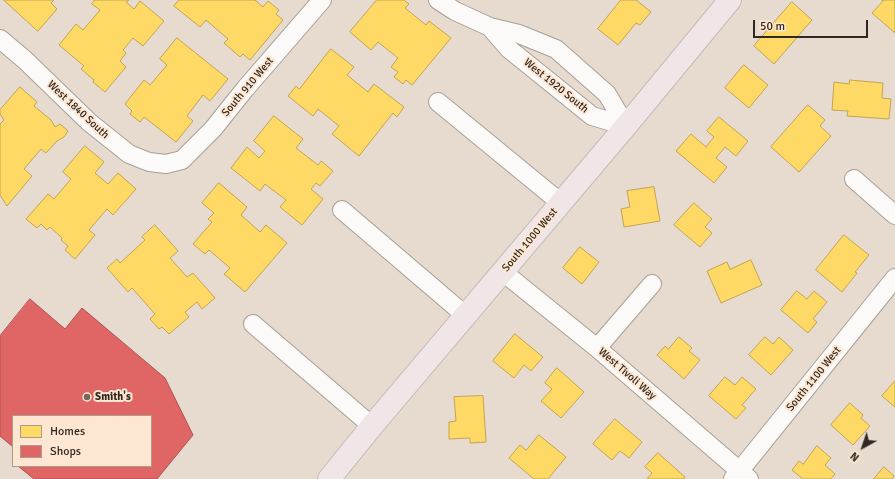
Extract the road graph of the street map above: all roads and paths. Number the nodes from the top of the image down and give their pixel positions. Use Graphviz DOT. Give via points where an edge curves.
graph roads {
  1 [pos="322,0"];
  2 [pos="438,0"];
  3 [pos="730,0"];
  4 [pos="490,27"];
  5 [pos="0,39"];
  6 [pos="438,102"];
  7 [pos="626,126"];
  8 [pos="166,164"];
  9 [pos="854,179"];
  10 [pos="561,203"];
  11 [pos="342,210"];
  12 [pos="895,215"];
  13 [pos="503,272"];
  14 [pos="895,278"];
  15 [pos="652,284"];
  16 [pos="465,315"];
  17 [pos="253,324"];
  18 [pos="598,348"];
  19 [pos="372,426"];
  20 [pos="741,476"];
  21 [pos="329,479"];
  1 -- 8 [label="street, South 910 West" via="213,130 182,160"];
  2 -- 4 [label="street, West 1920 South"];
  3 -- 7 [label="main road, South 1000 West"];
  4 -- 7 [label="street, West 1920 South" via="510,49 592,116"];
  4 -- 7 [label="street, West 1920 South" via="519,34 556,49 607,94"];
  5 -- 8 [label="street, West 1840 South" via="89,122 129,154 149,162"];
  6 -- 10 [label="street"];
  7 -- 10 [label="main road, South 1000 West"];
  9 -- 12 [label="street"];
  10 -- 13 [label="main road, South 1000 West"];
  11 -- 16 [label="street"];
  13 -- 16 [label="main road, South 1000 West"];
  13 -- 18 [label="street, West Tivoli Way"];
  14 -- 20 [label="street, South 1100 West"];
  15 -- 18 [label="street"];
  16 -- 19 [label="main road, South 1000 West"];
  17 -- 19 [label="street"];
  18 -- 20 [label="street, West Tivoli Way"];
  19 -- 21 [label="main road, South 1000 West"];
}
